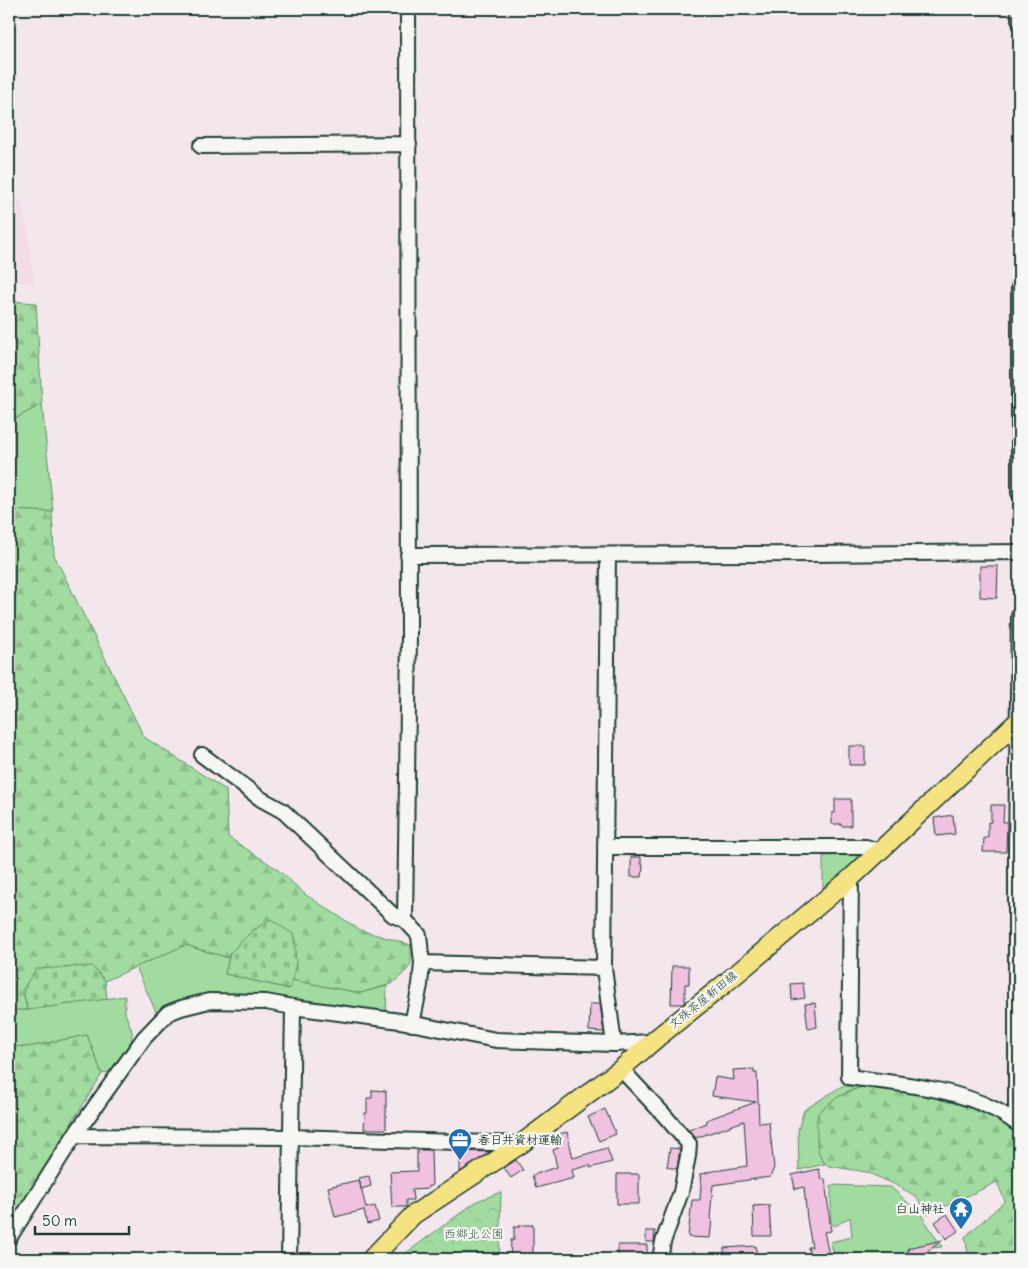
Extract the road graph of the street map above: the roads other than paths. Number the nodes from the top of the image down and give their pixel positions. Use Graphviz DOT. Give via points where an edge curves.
graph roads {
  1 [pos="408,9"];
  2 [pos="1019,9"];
  3 [pos="1019,20"];
  4 [pos="409,144"];
  5 [pos="201,146"];
  6 [pos="1019,287"];
  7 [pos="1019,443"];
  8 [pos="1019,493"];
  9 [pos="1019,552"];
  10 [pos="408,555"];
  11 [pos="608,555"];
  12 [pos="1019,615"];
  13 [pos="1018,720"];
  14 [pos="202,755"];
  15 [pos="605,847"];
  16 [pos="1017,850"];
  17 [pos="879,852"];
  18 [pos="851,878"];
  19 [pos="405,920"];
  20 [pos="422,963"];
  21 [pos="604,968"];
  22 [pos="293,1007"];
  23 [pos="412,1024"];
  24 [pos="652,1042"];
  25 [pos="614,1044"];
  26 [pos="621,1069"];
  27 [pos="1017,1124"];
  28 [pos="74,1136"];
  29 [pos="291,1137"];
  30 [pos="522,1144"];
  31 [pos="9,1238"];
  32 [pos="289,1259"];
  33 [pos="371,1259"];
  34 [pos="660,1259"];
  1 -- 4 [label="street"];
  2 -- 3 [label="street"];
  4 -- 5 [label="street"];
  4 -- 10 [label="street"];
  6 -- 7 [label="street"];
  7 -- 8 [label="street"];
  9 -- 11 [label="street"];
  10 -- 11 [label="street"];
  10 -- 19 [label="street"];
  11 -- 15 [label="street"];
  12 -- 13 [label="street"];
  13 -- 16 [label="street"];
  13 -- 17 [label="main road, 文殊茶屋新田線"];
  14 -- 19 [label="street" via="283,812 393,914"];
  15 -- 17 [label="street" via="866,848"];
  15 -- 21 [label="street"];
  16 -- 27 [label="street"];
  17 -- 18 [label="main road, 文殊茶屋新田線"];
  18 -- 24 [label="main road, 文殊茶屋新田線"];
  18 -- 27 [label="street" via="849,1077 960,1095 997,1110"];
  19 -- 20 [label="street" via="419,935"];
  20 -- 21 [label="street"];
  20 -- 23 [label="street"];
  21 -- 25 [label="street"];
  22 -- 23 [label="street"];
  22 -- 28 [label="street" via="266,1002 209,1001 168,1014 144,1038"];
  22 -- 29 [label="street"];
  23 -- 25 [label="street" via="496,1040"];
  24 -- 25 [label="street"];
  24 -- 26 [label="main road, 文殊茶屋新田線"];
  26 -- 30 [label="main road, 文殊茶屋新田線"];
  26 -- 34 [label="street" via="689,1144 681,1192"];
  28 -- 29 [label="street"];
  28 -- 31 [label="street"];
  29 -- 30 [label="street"];
  29 -- 32 [label="street"];
  30 -- 33 [label="main road, 文殊茶屋新田線" via="413,1215"];
}
